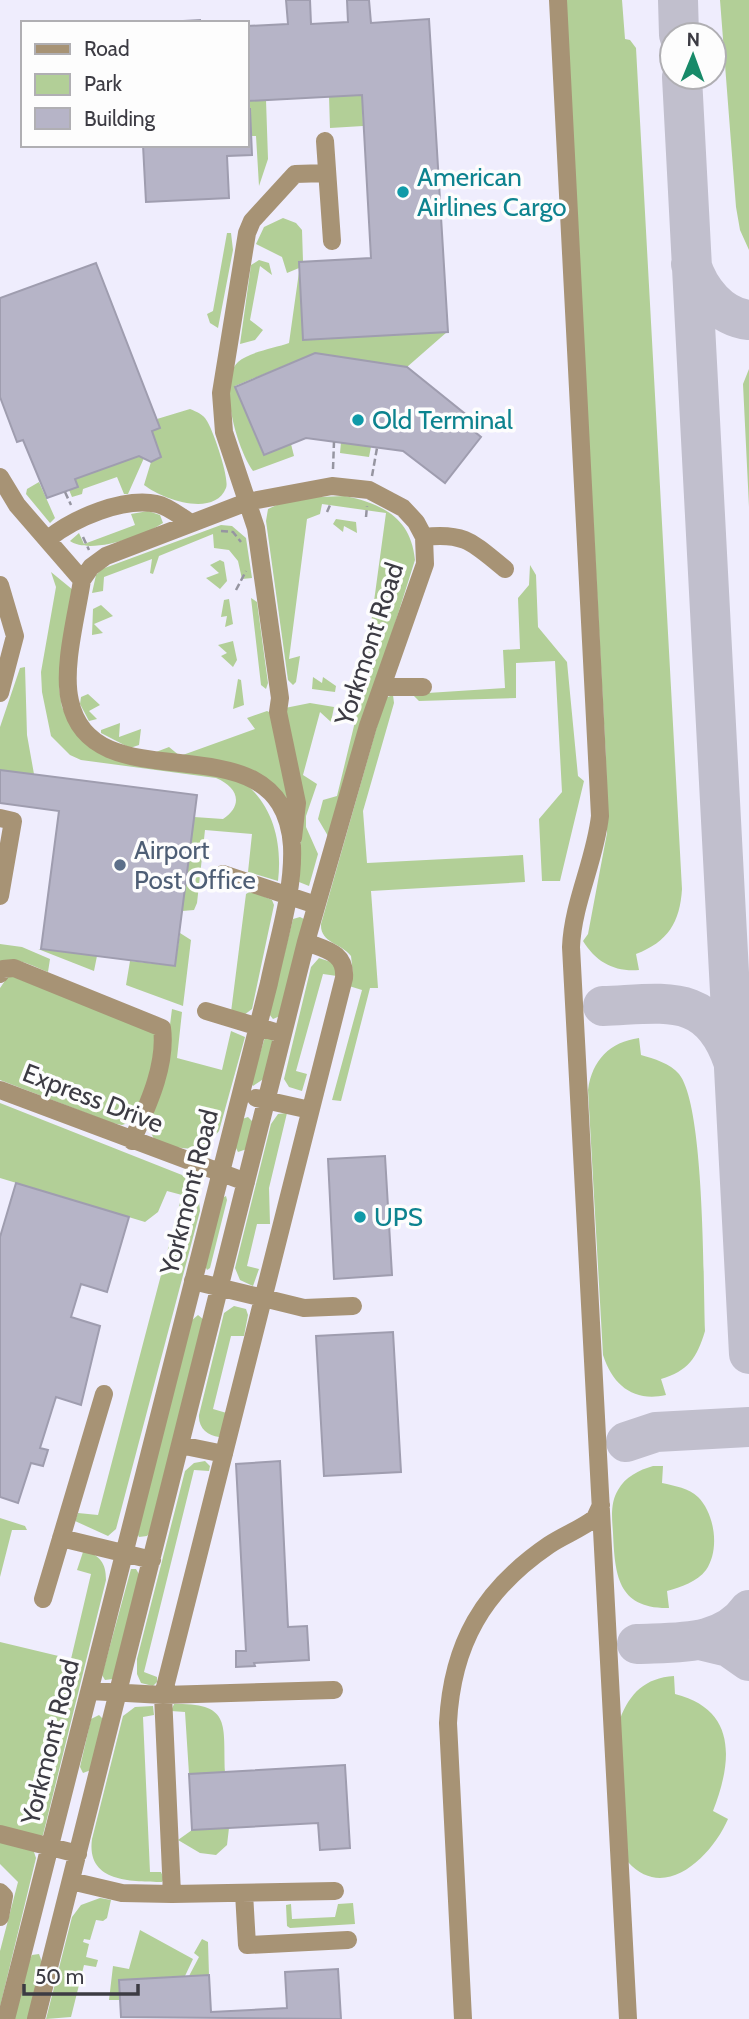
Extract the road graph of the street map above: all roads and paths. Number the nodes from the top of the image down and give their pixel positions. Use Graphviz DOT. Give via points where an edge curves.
graph roads {
  1 [pos="558,0"];
  2 [pos="325,141"];
  3 [pos="327,173"];
  4 [pos="332,241"];
  5 [pos="0,477"];
  6 [pos="332,500"];
  7 [pos="247,502"];
  8 [pos="327,512"];
  9 [pos="191,523"];
  10 [pos="424,537"];
  11 [pos="48,539"];
  12 [pos="505,569"];
  13 [pos="82,580"];
  14 [pos="0,585"];
  15 [pos="382,687"];
  16 [pos="423,687"];
  17 [pos="0,693"];
  18 [pos="0,818"];
  19 [pos="292,845"];
  20 [pos="223,874"];
  21 [pos="287,895"];
  22 [pos="0,896"];
  23 [pos="316,905"];
  24 [pos="306,942"];
  25 [pos="0,974"];
  26 [pos="206,1011"];
  27 [pos="257,1027"];
  28 [pos="282,1034"];
  29 [pos="0,1090"];
  30 [pos="240,1095"];
  31 [pos="267,1101"];
  32 [pos="310,1110"];
  33 [pos="132,1141"];
  34 [pos="220,1173"];
  35 [pos="246,1182"];
  36 [pos="193,1282"];
  37 [pos="220,1289"];
  38 [pos="263,1299"];
  39 [pos="353,1306"];
  40 [pos="104,1394"];
  41 [pos="180,1445"];
  42 [pos="224,1454"];
  43 [pos="601,1505"];
  44 [pos="61,1538"];
  45 [pos="124,1553"];
  46 [pos="152,1560"];
  47 [pos="43,1599"];
  48 [pos="334,1690"];
  49 [pos="90,1691"];
  50 [pos="118,1695"];
  51 [pos="163,1695"];
  52 [pos="0,1834"];
  53 [pos="50,1846"];
  54 [pos="78,1854"];
  55 [pos="71,1881"];
  56 [pos="335,1891"];
  57 [pos="0,1892"];
  58 [pos="244,1893"];
  59 [pos="172,1894"];
  60 [pos="0,1917"];
  61 [pos="348,1940"];
  62 [pos="6,2019"];
  63 [pos="36,2019"];
  64 [pos="463,2019"];
  65 [pos="628,2019"];
  1 -- 43 [label="street" via="600,816 597,847 571,947"];
  2 -- 3 [label="street"];
  3 -- 4 [label="street"];
  3 -- 7 [label="street" via="295,174 252,221 247,233 221,393 224,432"];
  5 -- 11 [label="street"];
  6 -- 8 [label="path"];
  7 -- 9 [label="street, Yorkmont Road"];
  7 -- 10 [label="street, Yorkmont Road" via="332,486 369,490 403,508"];
  7 -- 19 [label="street" via="256,528 280,698 278,712 297,803"];
  9 -- 11 [label="street" via="159,504 128,504 77,521"];
  9 -- 13 [label="street, Yorkmont Road" via="106,556"];
  10 -- 12 [label="street" via="450,534 472,542"];
  10 -- 15 [label="street, Yorkmont Road" via="425,564"];
  11 -- 13 [label="street"];
  13 -- 19 [label="street, Yorkmont Road" via="68,684 72,709 89,738 139,757 253,777 282,809"];
  14 -- 17 [label="street" via="15,636"];
  15 -- 16 [label="street"];
  15 -- 23 [label="street, Yorkmont Road"];
  18 -- 22 [label="street" via="13,821"];
  19 -- 21 [label="street, Yorkmont Road"];
  20 -- 21 [label="street"];
  21 -- 23 [label="street"];
  21 -- 27 [label="street, Yorkmont Road"];
  23 -- 24 [label="street, Yorkmont Road"];
  24 -- 28 [label="street, Yorkmont Road"];
  24 -- 32 [label="street" via="337,953 345,965"];
  25 -- 33 [label="street" via="14,968 162,1028 157,1076"];
  26 -- 27 [label="street"];
  27 -- 28 [label="street"];
  27 -- 30 [label="street, Yorkmont Road"];
  28 -- 31 [label="street, Yorkmont Road"];
  29 -- 33 [label="street, Express Drive"];
  30 -- 31 [label="street"];
  30 -- 34 [label="street, Yorkmont Road"];
  31 -- 32 [label="street"];
  31 -- 35 [label="street, Yorkmont Road"];
  32 -- 38 [label="street"];
  33 -- 34 [label="street, Express Drive"];
  34 -- 35 [label="street, Express Drive"];
  34 -- 36 [label="street, Yorkmont Road"];
  35 -- 37 [label="street, Yorkmont Road"];
  36 -- 37 [label="street"];
  36 -- 45 [label="street, Yorkmont Road"];
  37 -- 38 [label="street"];
  37 -- 41 [label="street, Yorkmont Road"];
  38 -- 39 [label="street" via="304,1308"];
  38 -- 42 [label="street"];
  40 -- 44 [label="street"];
  41 -- 42 [label="street"];
  41 -- 46 [label="street, Yorkmont Road"];
  42 -- 51 [label="street"];
  43 -- 64 [label="street" via="596,1518 522,1564 498,1587 479,1612 458,1656 448,1723"];
  43 -- 65 [label="street"];
  44 -- 45 [label="street"];
  44 -- 47 [label="street"];
  45 -- 46 [label="street"];
  45 -- 49 [label="street, Yorkmont Road"];
  46 -- 50 [label="street, Yorkmont Road"];
  48 -- 51 [label="street"];
  49 -- 50 [label="street"];
  49 -- 53 [label="street, Yorkmont Road"];
  50 -- 51 [label="street"];
  50 -- 54 [label="street, Yorkmont Road"];
  51 -- 59 [label="street"];
  52 -- 53 [label="street"];
  53 -- 54 [label="street"];
  53 -- 62 [label="street, Yorkmont Road"];
  54 -- 55 [label="street, Yorkmont Road"];
  55 -- 59 [label="street" via="122,1893"];
  55 -- 63 [label="street, Yorkmont Road"];
  56 -- 58 [label="street"];
  57 -- 60 [label="street" via="4,1896"];
  58 -- 59 [label="street"];
  58 -- 61 [label="street" via="247,1945"];
}
